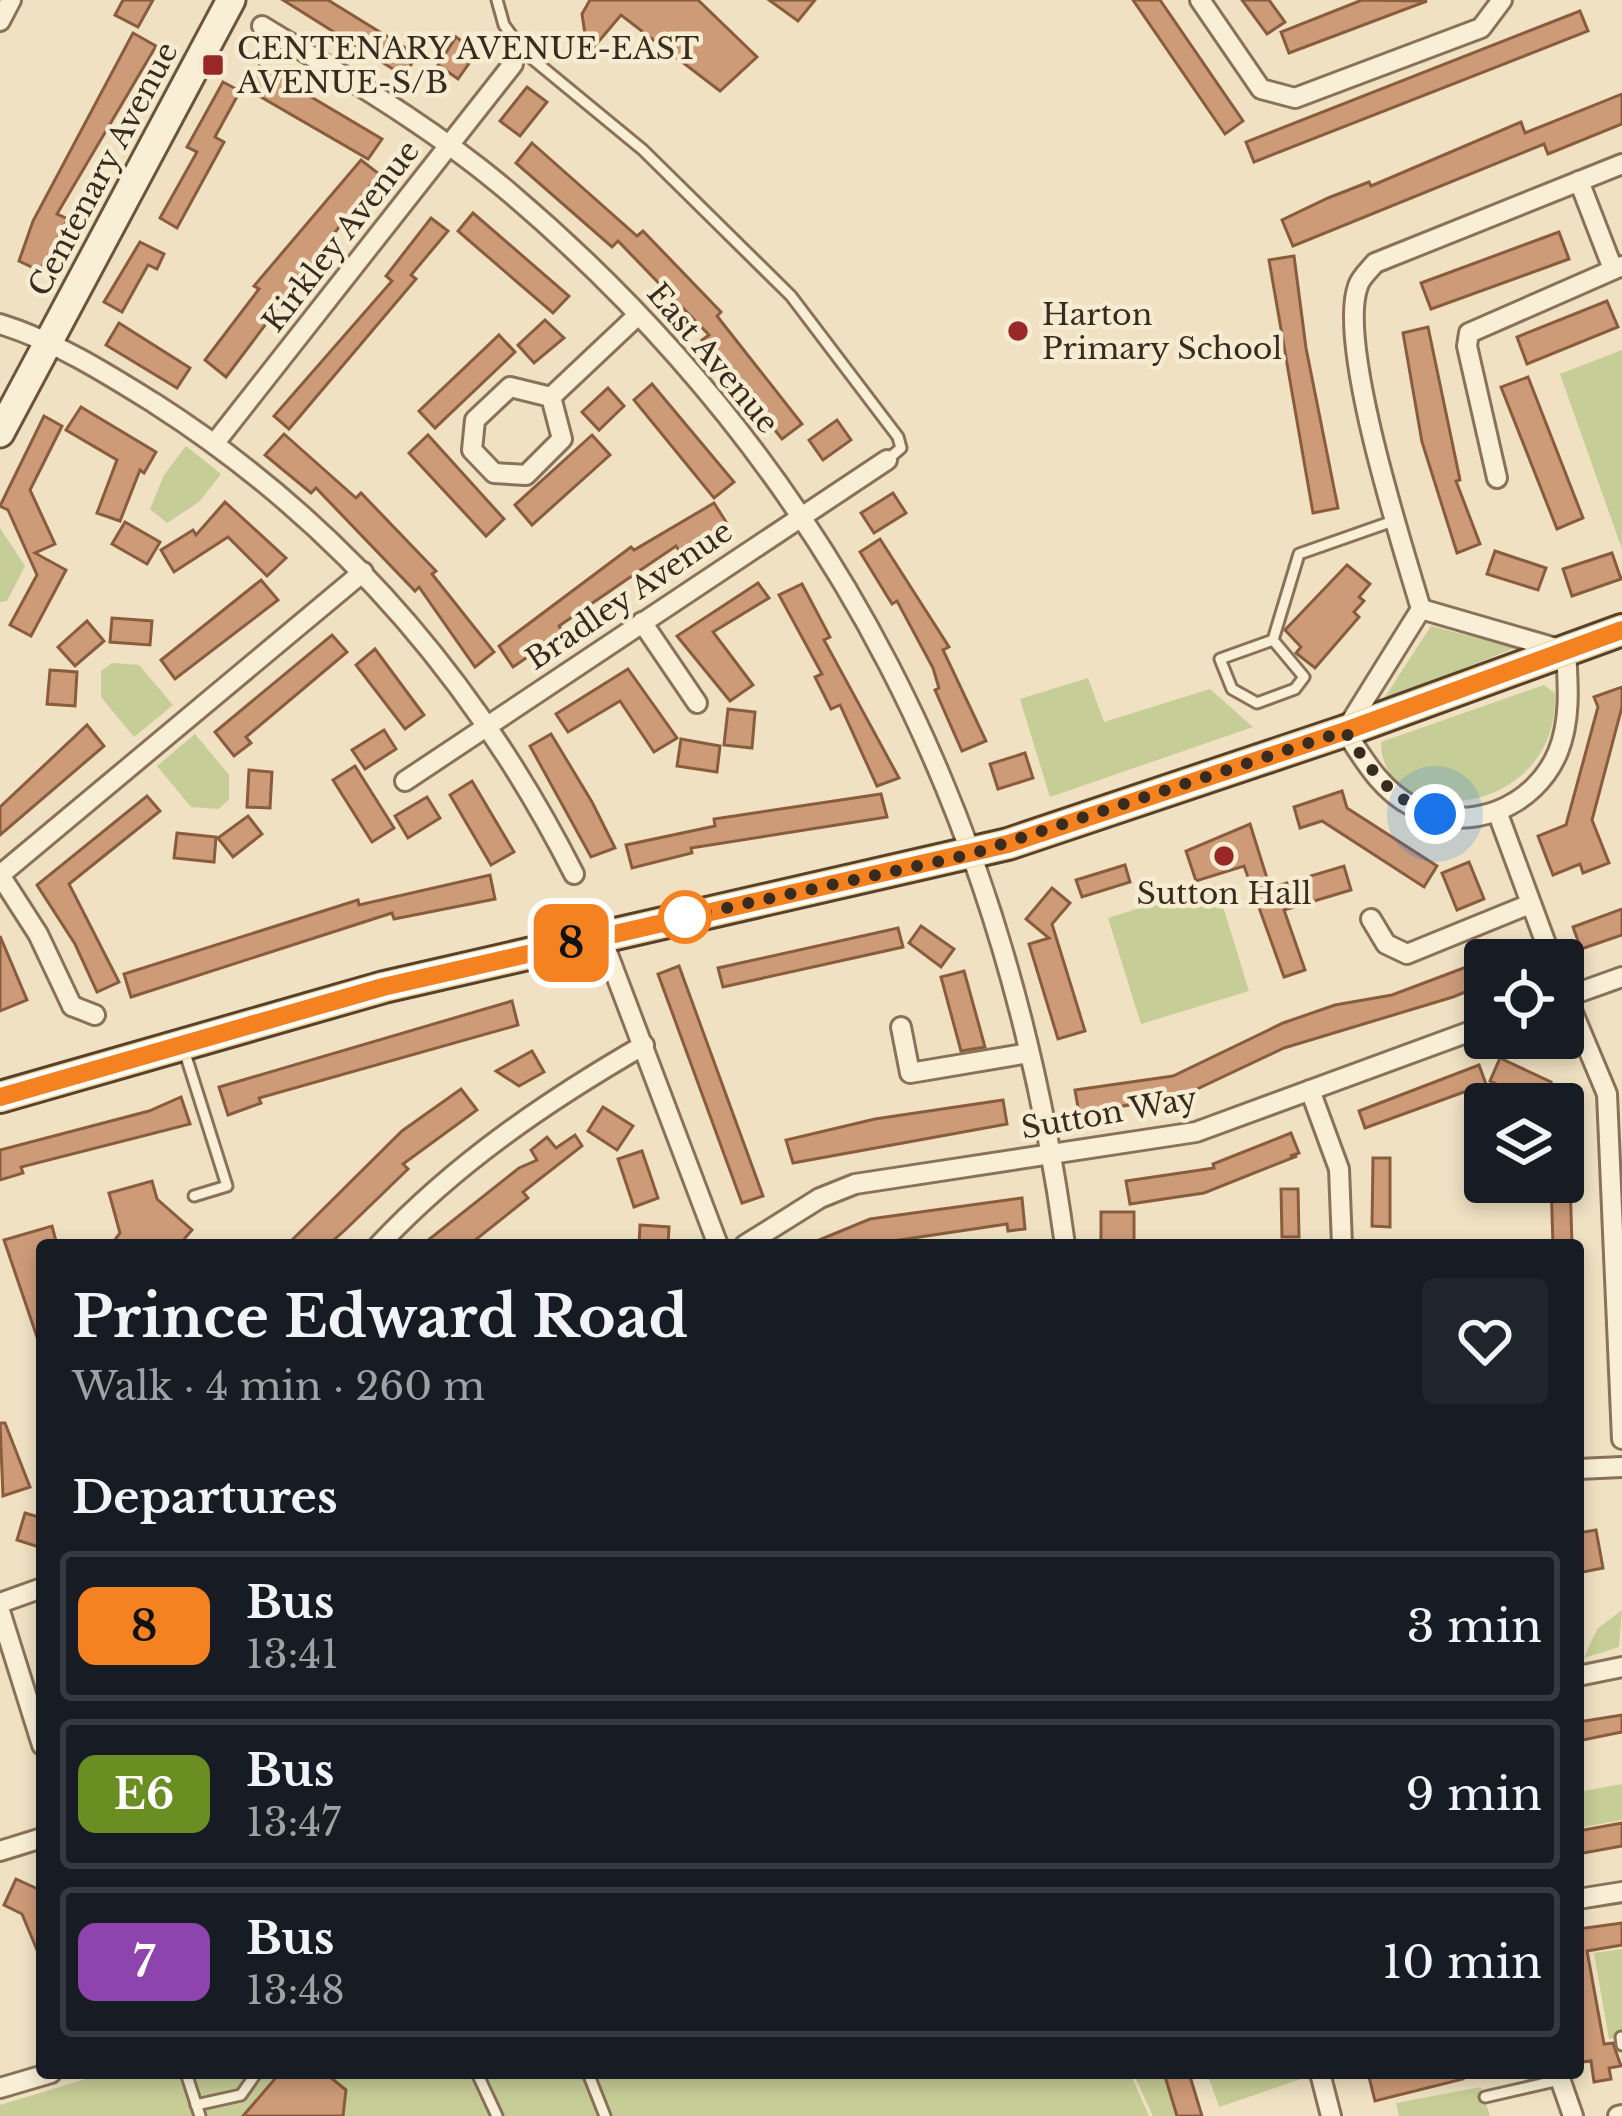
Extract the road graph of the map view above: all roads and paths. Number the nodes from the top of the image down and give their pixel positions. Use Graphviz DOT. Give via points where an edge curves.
graph roads {
  1 [pos="10,0"];
  2 [pos="231,0"];
  3 [pos="497,0"];
  4 [pos="1200,0"];
  5 [pos="1502,0"];
  6 [pos="0,21"];
  7 [pos="262,26"];
  8 [pos="519,58"];
  9 [pos="450,147"];
  10 [pos="1622,164"];
  11 [pos="1580,181"];
  12 [pos="1617,268"];
  13 [pos="638,315"];
  14 [pos="0,324"];
  15 [pos="48,343"];
  16 [pos="551,397"];
  17 [pos="0,434"];
  18 [pos="214,444"];
  19 [pos="887,460"];
  20 [pos="1497,478"];
  21 [pos="800,515"];
  22 [pos="1396,520"];
  23 [pos="363,572"];
  24 [pos="1421,609"];
  25 [pos="642,622"];
  26 [pos="1622,630"];
  27 [pos="1273,640"];
  28 [pos="1566,651"];
  29 [pos="697,704"];
  30 [pos="489,726"];
  31 [pos="1345,731"];
  32 [pos="405,782"];
  33 [pos="1498,814"];
  34 [pos="972,854"];
  35 [pos="574,874"];
  36 [pos="0,875"];
  37 [pos="1530,904"];
  38 [pos="1371,919"];
  39 [pos="601,936"];
  40 [pos="1544,939"];
  41 [pos="1622,977"];
  42 [pos="1584,989"];
  43 [pos="72,1006"];
  44 [pos="95,1015"];
  45 [pos="62,1026"];
  46 [pos="902,1028"];
  47 [pos="1464,1034"];
  48 [pos="1584,1041"];
  49 [pos="183,1045"];
  50 [pos="644,1045"];
  51 [pos="1029,1053"];
  52 [pos="1310,1090"];
  53 [pos="0,1097"];
  54 [pos="1053,1154"];
  55 [pos="194,1196"];
  56 [pos="385,1239"];
  57 [pos="716,1239"];
  58 [pos="755,1239"];
  59 [pos="1064,1239"];
  60 [pos="1342,1239"];
  61 [pos="1622,1438"];
  62 [pos="1622,1467"];
  63 [pos="1584,1468"];
  64 [pos="36,1591"];
  65 [pos="0,1607"];
  66 [pos="1622,1667"];
  67 [pos="1584,1675"];
  68 [pos="36,1725"];
  69 [pos="36,1840"];
  70 [pos="0,1851"];
  71 [pos="1622,1892"];
  72 [pos="1584,1898"];
  73 [pos="36,2077"];
  74 [pos="188,2079"];
  75 [pos="252,2079"];
  76 [pos="480,2079"];
  77 [pos="589,2079"];
  78 [pos="1322,2079"];
  79 [pos="1547,2079"];
  80 [pos="1559,2079"];
  81 [pos="0,2088"];
  82 [pos="1484,2097"];
  83 [pos="198,2110"];
  84 [pos="497,2116"];
  85 [pos="604,2116"];
  86 [pos="1331,2116"];
  87 [pos="1573,2116"];
  1 -- 6 [label="street"];
  2 -- 15 [label="street, Centenary Avenue"];
  3 -- 8 [label="lane"];
  4 -- 5 [label="street" via="1261,89 1295,98 1481,28"];
  7 -- 9 [label="street, East Avenue"];
  8 -- 9 [label="street, Kirkley Avenue"];
  8 -- 19 [label="lane" via="643,150 791,296 898,437 901,448"];
  9 -- 13 [label="street, East Avenue"];
  9 -- 18 [label="street, Kirkley Avenue"];
  10 -- 11 [label="street"];
  11 -- 12 [label="street"];
  11 -- 22 [label="street" via="1375,263 1358,286 1368,419"];
  12 -- 20 [label="street" via="1469,334"];
  13 -- 16 [label="street"];
  13 -- 21 [label="street, East Avenue"];
  14 -- 15 [label="street"];
  15 -- 17 [label="street, Centenary Avenue"];
  15 -- 18 [label="street"];
  16 -- 16 [label="street" via="562,439 526,475 494,473 472,451 475,420 510,387"];
  18 -- 23 [label="street"];
  19 -- 21 [label="street, Bradley Avenue"];
  21 -- 25 [label="street, Bradley Avenue"];
  21 -- 34 [label="street, East Avenue" via="883,645"];
  22 -- 24 [label="street"];
  22 -- 27 [label="lane" via="1299,554"];
  23 -- 30 [label="street"];
  23 -- 36 [label="street"];
  24 -- 28 [label="street"];
  24 -- 31 [label="street"];
  25 -- 29 [label="street"];
  25 -- 30 [label="street, Bradley Avenue"];
  26 -- 28 [label="main road"];
  27 -- 27 [label="lane" via="1304,677 1257,704 1232,689 1220,659"];
  28 -- 31 [label="main road"];
  28 -- 33 [label="street" via="1558,753 1538,786"];
  30 -- 32 [label="street, Bradley Avenue"];
  30 -- 35 [label="street"];
  31 -- 33 [label="street" via="1374,776 1413,807 1461,817"];
  31 -- 34 [label="main road"];
  33 -- 37 [label="street"];
  34 -- 39 [label="main road"];
  34 -- 51 [label="street, East Avenue"];
  36 -- 43 [label="street"];
  37 -- 38 [label="street" via="1407,954 1386,944"];
  37 -- 40 [label="street"];
  39 -- 49 [label="main road"];
  39 -- 50 [label="street"];
  41 -- 42 [label="street"];
  43 -- 44 [label="street"];
  43 -- 45 [label="street"];
  46 -- 51 [label="street" via="910,1073"];
  47 -- 52 [label="street, Sutton Way"];
  48 -- 61 [label="street" via="1607,1094"];
  49 -- 53 [label="main road"];
  49 -- 55 [label="lane" via="227,1186"];
  50 -- 56 [label="street" via="465,1163"];
  50 -- 57 [label="street"];
  51 -- 54 [label="street, East Avenue"];
  52 -- 54 [label="street, Sutton Way" via="1196,1132"];
  52 -- 60 [label="street" via="1340,1169"];
  54 -- 58 [label="street, Sutton Way" via="855,1184"];
  54 -- 59 [label="street, East Avenue"];
  62 -- 63 [label="street"];
  64 -- 65 [label="street"];
  65 -- 68 [label="street"];
  66 -- 67 [label="street"];
  69 -- 70 [label="street"];
  71 -- 72 [label="street"];
  73 -- 81 [label="street"];
  74 -- 83 [label="lane"];
  75 -- 83 [label="lane" via="241,2095"];
  76 -- 84 [label="lane"];
  77 -- 85 [label="lane"];
  78 -- 86 [label="street"];
  79 -- 82 [label="lane"];
  80 -- 87 [label="street"];
}
